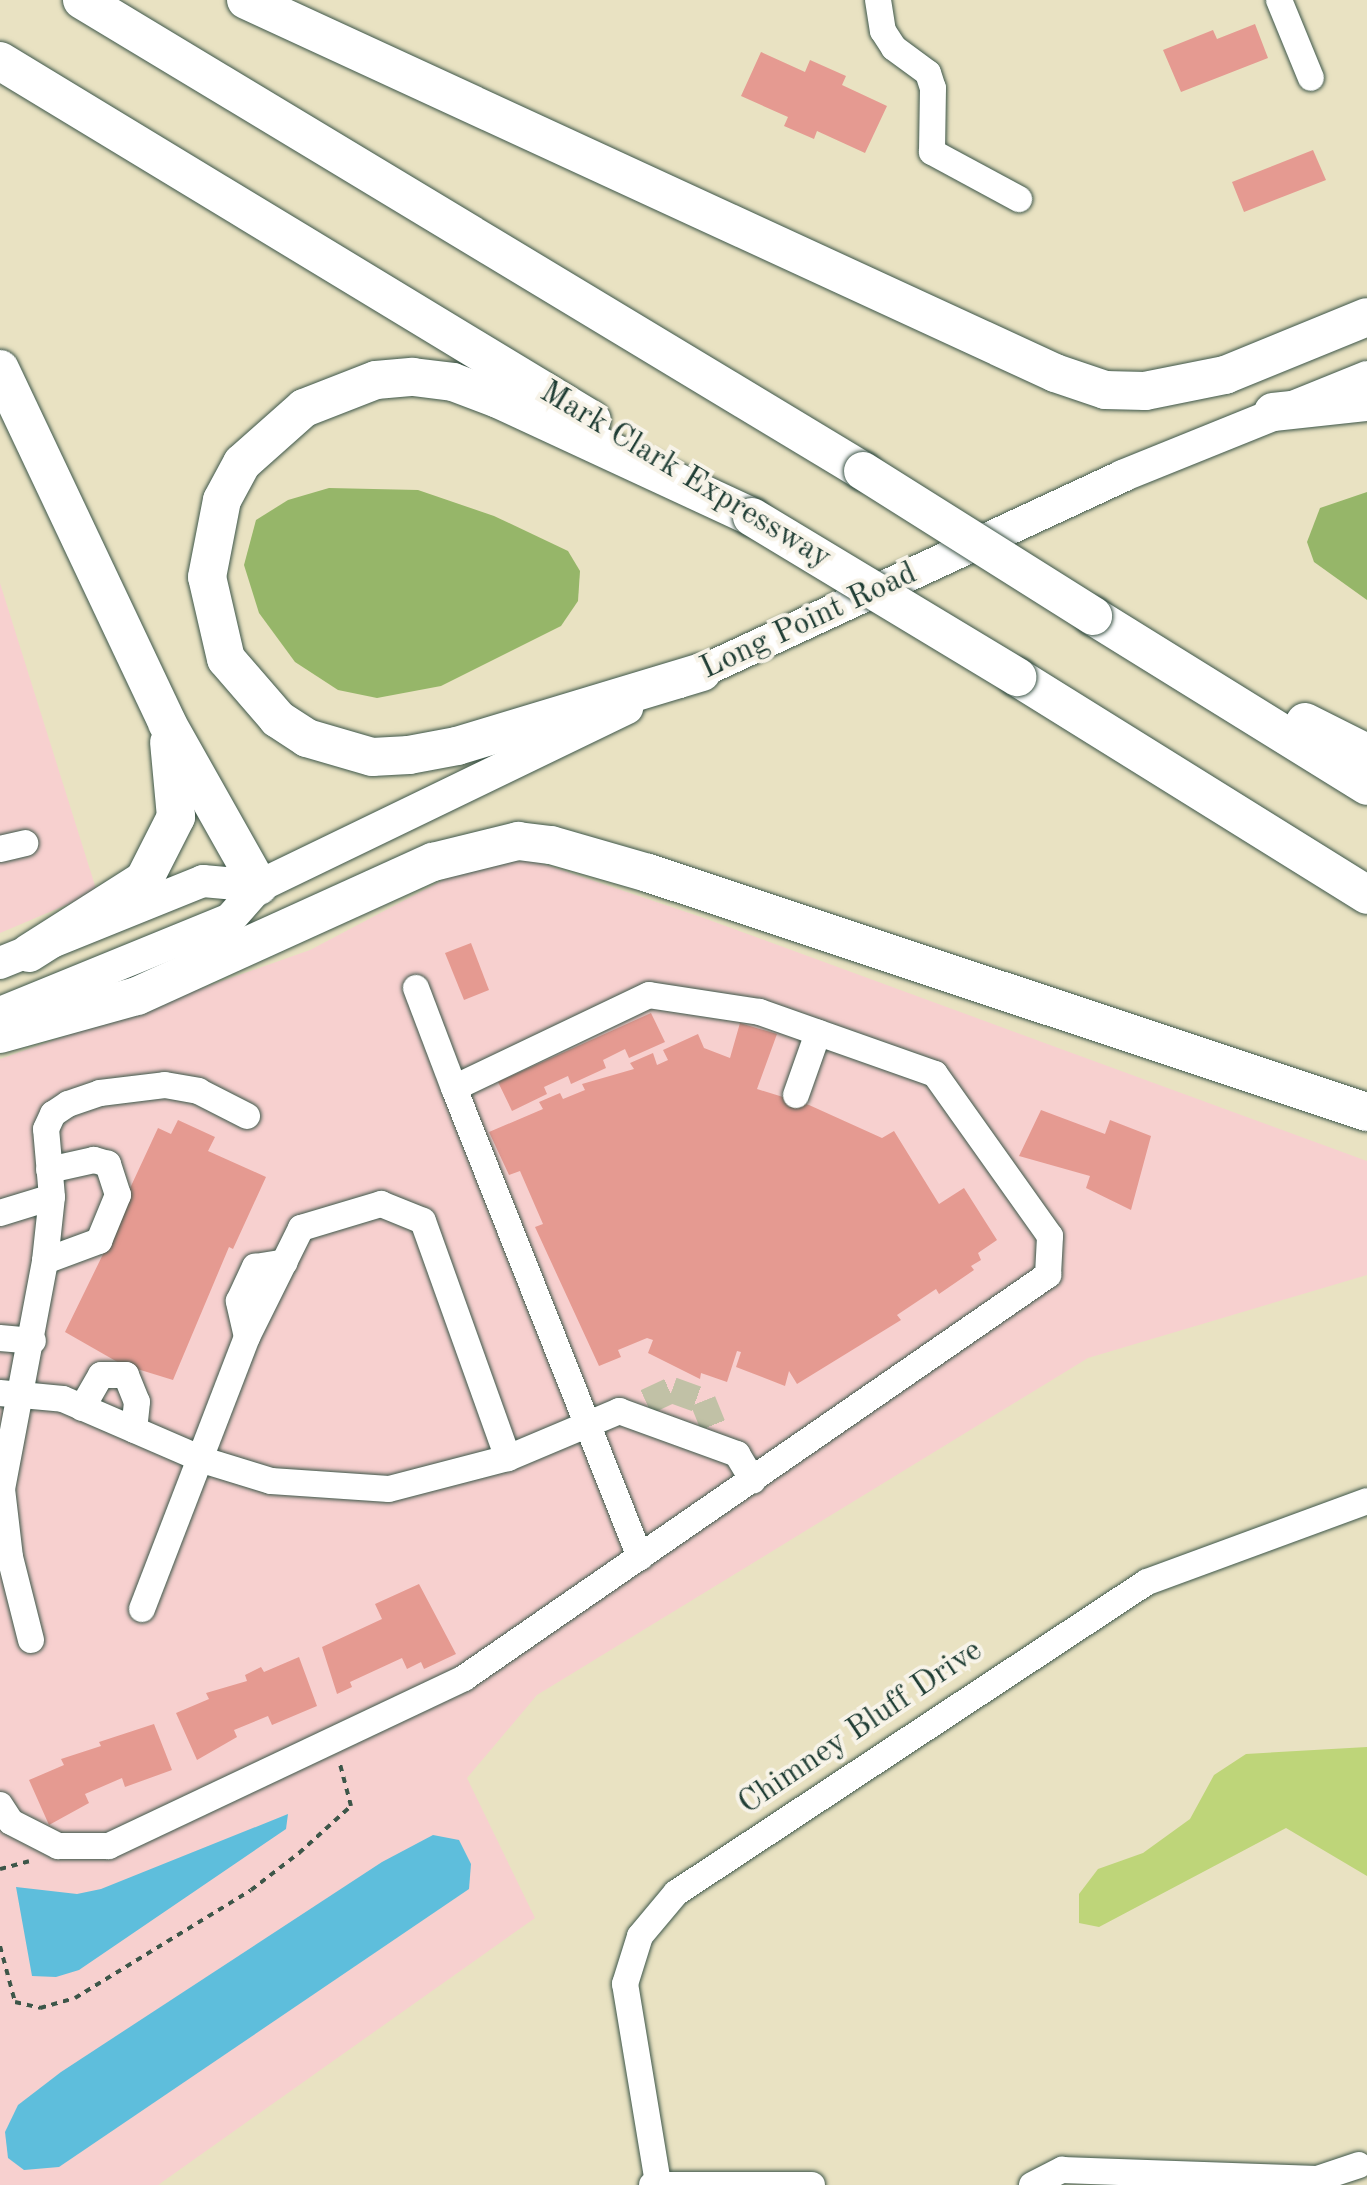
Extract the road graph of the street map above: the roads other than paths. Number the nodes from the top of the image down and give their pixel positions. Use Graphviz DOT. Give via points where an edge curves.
graph roads {
  1 [pos="82,0"];
  2 [pos="246,0"];
  3 [pos="878,0"];
  4 [pos="1279,0"];
  5 [pos="0,61"];
  6 [pos="1311,78"];
  7 [pos="1019,199"];
  8 [pos="1367,317"];
  9 [pos="0,369"];
  10 [pos="1367,377"];
  11 [pos="1367,402"];
  12 [pos="1273,412"];
  13 [pos="752,517"];
  14 [pos="1093,616"];
  15 [pos="702,672"];
  16 [pos="167,723"];
  17 [pos="1367,753"];
  18 [pos="1367,786"];
  19 [pos="259,886"];
  20 [pos="1367,895"];
  21 [pos="15,958"];
  22 [pos="416,988"];
  23 [pos="0,1013"];
  24 [pos="818,1033"];
  25 [pos="0,1034"];
  26 [pos="454,1088"];
  27 [pos="796,1095"];
  28 [pos="1367,1112"];
  29 [pos="247,1116"];
  30 [pos="51,1184"];
  31 [pos="0,1213"];
  32 [pos="45,1261"];
  33 [pos="0,1338"];
  34 [pos="33,1341"];
  35 [pos="9,1392"];
  36 [pos="82,1408"];
  37 [pos="584,1422"];
  38 [pos="134,1430"];
  39 [pos="199,1457"];
  40 [pos="508,1458"];
  41 [pos="753,1481"];
  42 [pos="1367,1501"];
  43 [pos="640,1557"];
  44 [pos="142,1609"];
  45 [pos="31,1640"];
  46 [pos="0,1805"];
  47 [pos="1359,2165"];
  48 [pos="655,2184"];
  49 [pos="812,2185"];
  50 [pos="1032,2185"];
  1 -- 14 [label="highway, bridge" via="863,471"];
  2 -- 8 [label="highway" via="1055,373 1105,390 1145,391 1212,379"];
  3 -- 7 [label="street" via="883,31 894,48 928,73 933,88 932,152"];
  4 -- 6 [label="street"];
  5 -- 13 [label="highway, Mark Clark Expressway"];
  9 -- 16 [label="highway"];
  10 -- 12 [label="main road, Long Point Road"];
  11 -- 12 [label="highway"];
  12 -- 15 [label="main road, Long Point Road"];
  13 -- 15 [label="highway" via="498,399 453,382 413,377 376,380 304,408 242,463 222,500 207,577 226,659 278,719 307,738 372,757 409,755 457,746"];
  13 -- 20 [label="highway, Mark Clark Expressway, bridge"];
  14 -- 17 [label="highway"];
  14 -- 18 [label="highway"];
  15 -- 19 [label="main road, Long Point Road"];
  16 -- 19 [label="highway"];
  16 -- 21 [label="highway" via="176,817 150,870 105,909"];
  19 -- 21 [label="main road" via="203,881"];
  19 -- 23 [label="main road, Long Point Road" via="230,919"];
  22 -- 26 [label="street"];
  24 -- 26 [label="street" via="760,1012 649,995"];
  24 -- 27 [label="street"];
  24 -- 41 [label="street" via="935,1074 1050,1236 1048,1275"];
  25 -- 28 [label="highway" via="137,996 433,862 518,841 551,845 648,873"];
  26 -- 37 [label="street"];
  29 -- 30 [label="street" via="198,1091 165,1085 100,1093 53,1114 44,1146"];
  30 -- 31 [label="street"];
  30 -- 32 [label="street"];
  30 -- 32 [label="street" via="94,1160 108,1164 118,1195 99,1241"];
  32 -- 34 [label="street"];
  33 -- 34 [label="street"];
  34 -- 35 [label="street"];
  35 -- 36 [label="street"];
  35 -- 45 [label="street" via="2,1489 10,1557"];
  36 -- 38 [label="street"];
  36 -- 38 [label="street" via="101,1375 126,1375 137,1402"];
  37 -- 40 [label="street"];
  37 -- 41 [label="street" via="643,1410 711,1436 737,1454"];
  37 -- 43 [label="street"];
  38 -- 39 [label="street"];
  39 -- 40 [label="street" via="271,1481 389,1489"];
  39 -- 40 [label="street" via="228,1399 247,1337 301,1228 381,1204 423,1221"];
  39 -- 44 [label="street"];
  41 -- 43 [label="street"];
  42 -- 48 [label="street, Chimney Bluff Drive" via="1147,1582 676,1893 640,1936 625,1984"];
  43 -- 46 [label="street" via="464,1678 109,1846 58,1846 11,1822"];
  47 -- 50 [label="street" via="1317,2179 1062,2170"];
  48 -- 49 [label="street"];
}
